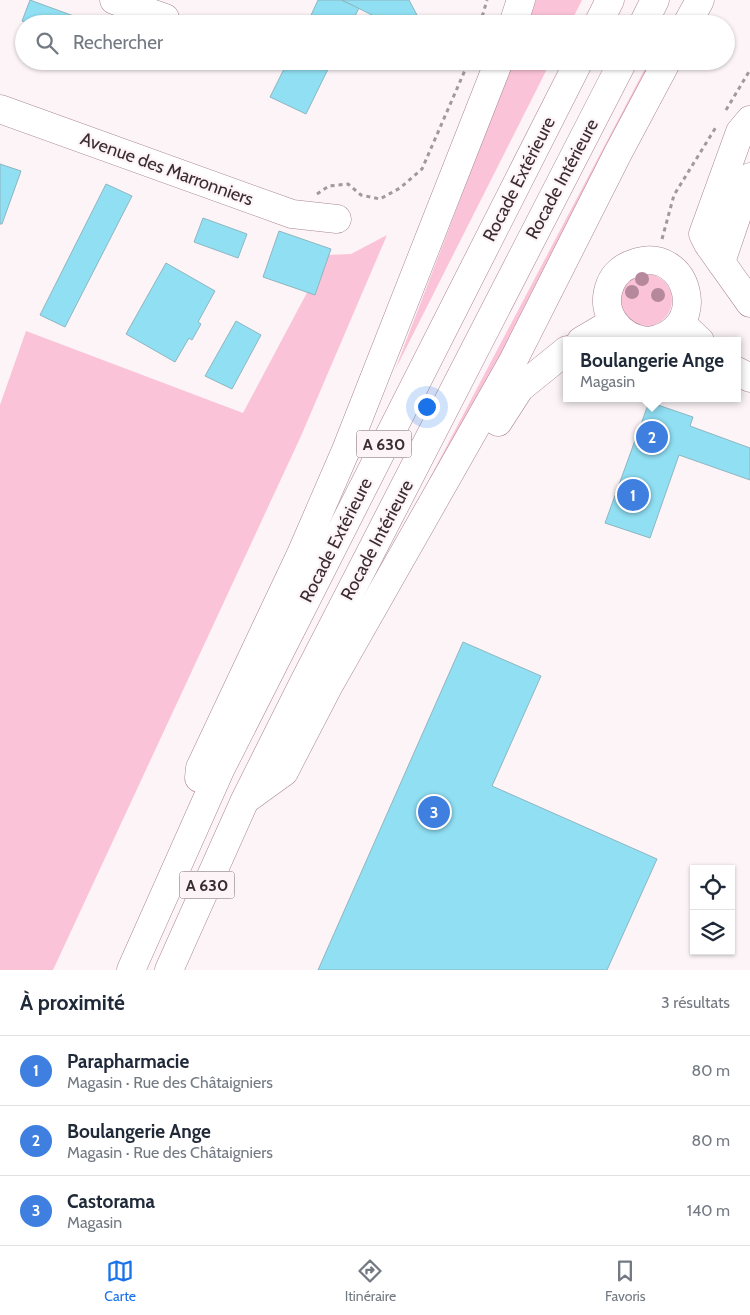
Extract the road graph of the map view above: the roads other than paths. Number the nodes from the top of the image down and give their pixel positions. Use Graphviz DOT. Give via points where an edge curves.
graph roads {
  1 [pos="114,0"];
  2 [pos="521,0"];
  3 [pos="610,0"];
  4 [pos="655,0"];
  5 [pos="700,0"];
  6 [pos="156,15"];
  7 [pos="516,15"];
  8 [pos="602,15"];
  9 [pos="648,15"];
  10 [pos="692,15"];
  11 [pos="495,70"];
  12 [pos="574,70"];
  13 [pos="618,70"];
  14 [pos="662,70"];
  15 [pos="0,109"];
  16 [pos="737,116"];
  17 [pos="750,177"];
  18 [pos="337,219"];
  19 [pos="721,262"];
  20 [pos="750,302"];
  21 [pos="613,322"];
  22 [pos="690,332"];
  23 [pos="588,337"];
  24 [pos="631,337"];
  25 [pos="663,337"];
  26 [pos="563,353"];
  27 [pos="383,593"];
  28 [pos="245,800"];
  29 [pos="192,829"];
  30 [pos="131,970"];
  31 [pos="169,970"];
  1 -- 6 [label="main road"];
  2 -- 7 [label="main road"];
  3 -- 8 [label="main road"];
  4 -- 9 [label="main road"];
  5 -- 10 [label="main road"];
  11 -- 29 [label="main road" via="346,450 200,768"];
  12 -- 29 [label="main road, Rocade Extérieure / A 630"];
  13 -- 28 [label="main road, Rocade Intérieure / A 630"];
  14 -- 27 [label="main road" via="512,363"];
  15 -- 18 [label="main road, Avenue des Marronniers" via="292,214"];
  16 -- 19 [label="main road" via="740,132 703,234"];
  17 -- 19 [label="main road"];
  19 -- 20 [label="main road"];
  21 -- 22 [label="main road" via="607,297 617,273 640,260 654,260 678,273 685,285"];
  21 -- 23 [label="main road"];
  21 -- 24 [label="main road"];
  22 -- 25 [label="main road"];
  26 -- 27 [label="main road" via="520,388"];
  27 -- 28 [label="main road" via="329,685 284,772"];
  28 -- 31 [label="main road, Rocade Intérieure / A 630"];
  29 -- 30 [label="main road, Rocade Extérieure / A 630"];
}
